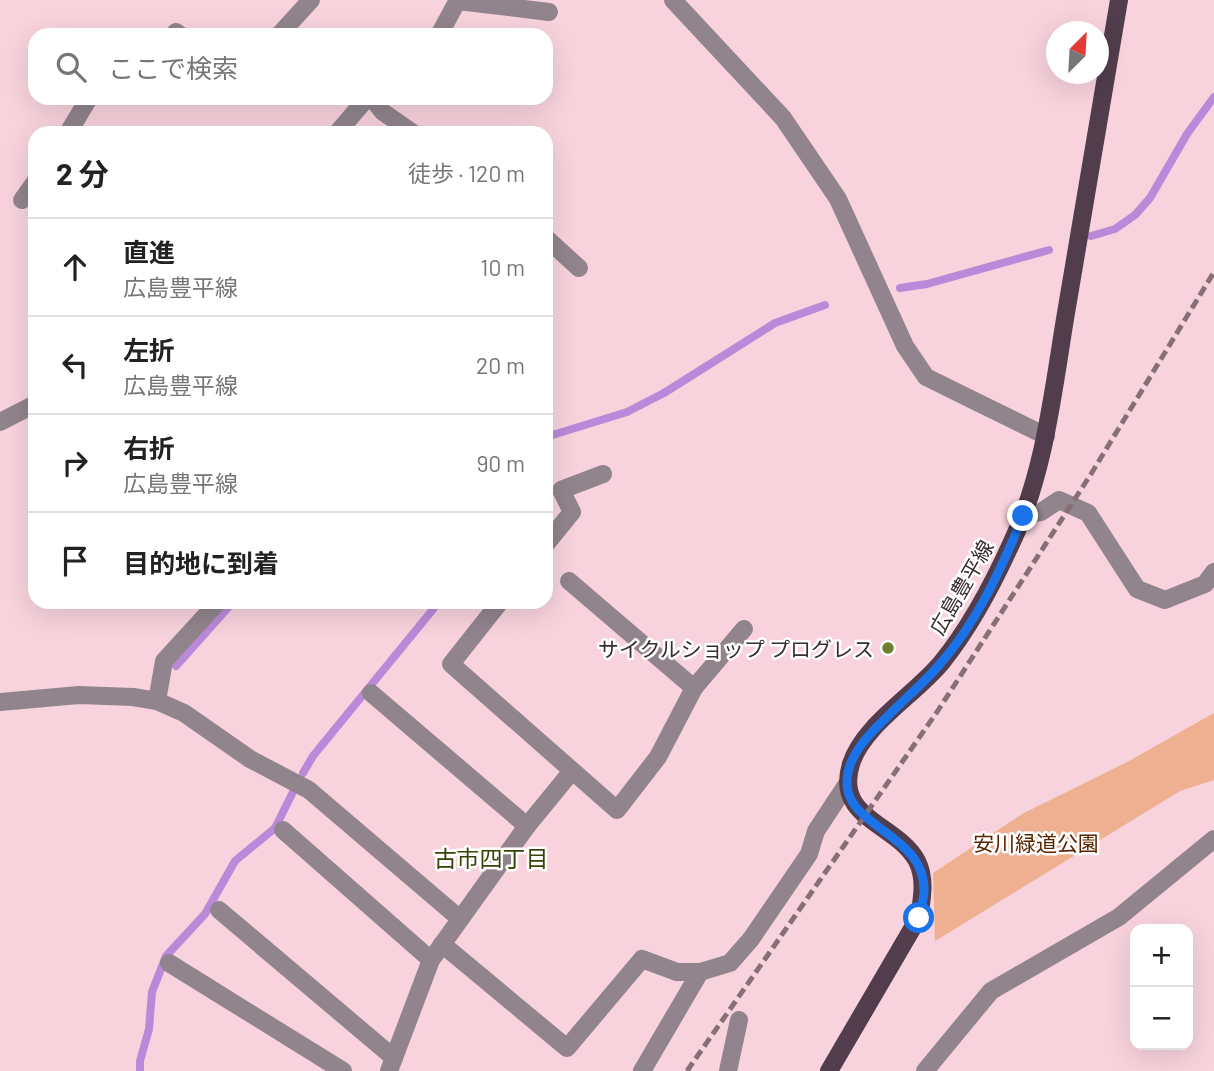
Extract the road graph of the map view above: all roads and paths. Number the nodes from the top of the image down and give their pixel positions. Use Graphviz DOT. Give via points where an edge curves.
graph roads {
  1 [pos="311,0"];
  2 [pos="458,0"];
  3 [pos="673,0"];
  4 [pos="1119,0"];
  5 [pos="549,12"];
  6 [pos="285,28"];
  7 [pos="443,28"];
  8 [pos="85,105"];
  9 [pos="363,105"];
  10 [pos="376,105"];
  11 [pos="73,126"];
  12 [pos="344,126"];
  13 [pos="403,126"];
  14 [pos="28,192"];
  15 [pos="22,200"];
  16 [pos="553,244"];
  17 [pos="579,268"];
  18 [pos="28,408"];
  19 [pos="0,422"];
  20 [pos="1046,436"];
  21 [pos="603,474"];
  22 [pos="1023,516"];
  23 [pos="553,535"];
  24 [pos="1214,572"];
  25 [pos="569,581"];
  26 [pos="212,609"];
  27 [pos="494,609"];
  28 [pos="744,629"];
  29 [pos="694,688"];
  30 [pos="372,693"];
  31 [pos="157,701"];
  32 [pos="0,702"];
  33 [pos="572,771"];
  34 [pos="846,784"];
  35 [pos="527,826"];
  36 [pos="283,830"];
  37 [pos="1214,839"];
  38 [pos="219,910"];
  39 [pos="459,918"];
  40 [pos="442,944"];
  41 [pos="431,960"];
  42 [pos="169,963"];
  43 [pos="700,972"];
  44 [pos="739,1020"];
  45 [pos="391,1065"];
  46 [pos="343,1071"];
  47 [pos="642,1071"];
  48 [pos="728,1071"];
  49 [pos="829,1071"];
  50 [pos="925,1071"];
  1 -- 6 [label="street"];
  2 -- 5 [label="street"];
  2 -- 7 [label="street"];
  3 -- 20 [label="street" via="783,118 838,200 905,346 926,377"];
  4 -- 20 [label="main road, 広島豊平線"];
  8 -- 11 [label="street"];
  9 -- 12 [label="street"];
  10 -- 13 [label="street"];
  14 -- 15 [label="street"];
  16 -- 17 [label="street"];
  18 -- 19 [label="street"];
  20 -- 22 [label="main road, 広島豊平線"];
  21 -- 23 [label="street" via="561,490 572,512"];
  22 -- 24 [label="street" via="1041,512 1059,500 1088,513 1137,589 1165,600 1205,584"];
  22 -- 34 [label="main road, 広島豊平線" via="967,630 868,736 851,762"];
  25 -- 29 [label="street"];
  26 -- 31 [label="street" via="164,661"];
  27 -- 33 [label="street" via="450,664"];
  28 -- 29 [label="street"];
  29 -- 33 [label="street" via="658,757 617,810"];
  30 -- 35 [label="street"];
  31 -- 32 [label="street" via="79,695"];
  31 -- 39 [label="street" via="309,790"];
  33 -- 35 [label="street"];
  34 -- 43 [label="street" via="816,831 809,854 751,939 730,962"];
  34 -- 49 [label="main road" via="853,804 917,861 924,890 919,918"];
  35 -- 39 [label="street"];
  36 -- 41 [label="street"];
  37 -- 50 [label="street" via="1119,917 991,991"];
  38 -- 45 [label="street"];
  39 -- 40 [label="street"];
  40 -- 41 [label="street"];
  40 -- 43 [label="street" via="567,1048 642,959 677,972"];
  41 -- 45 [label="street"];
  42 -- 46 [label="street"];
  43 -- 47 [label="street"];
  44 -- 48 [label="street"];
}
